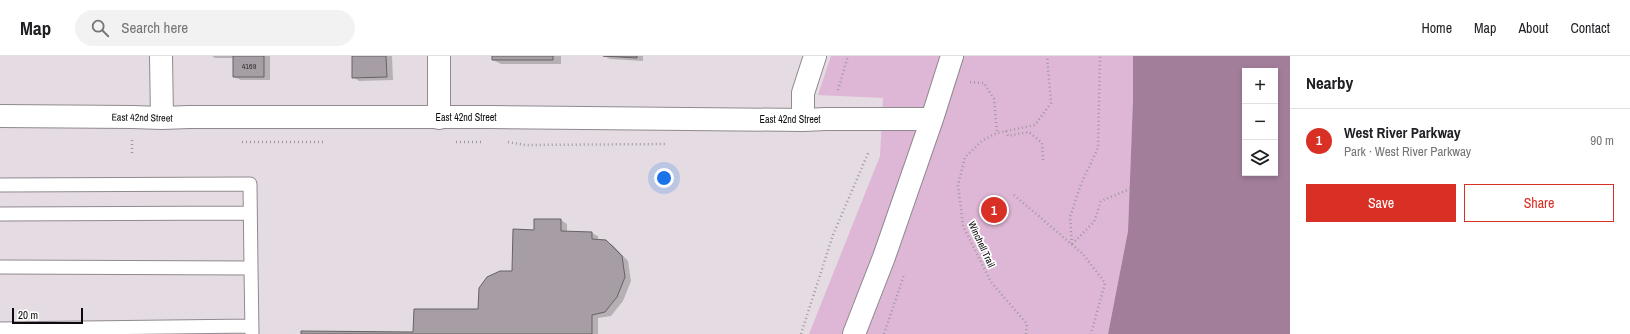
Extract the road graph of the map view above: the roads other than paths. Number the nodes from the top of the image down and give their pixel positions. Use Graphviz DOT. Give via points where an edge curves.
graph roads {
  1 [pos="161,56"];
  2 [pos="439,56"];
  3 [pos="815,56"];
  4 [pos="952,56"];
  5 [pos="0,116"];
  6 [pos="162,118"];
  7 [pos="439,118"];
  8 [pos="932,119"];
  9 [pos="803,120"];
  10 [pos="0,185"];
  11 [pos="250,213"];
  12 [pos="0,214"];
  13 [pos="0,267"];
  14 [pos="251,268"];
  15 [pos="0,329"];
  16 [pos="252,330"];
  17 [pos="854,334"];
  1 -- 6 [label="street"];
  2 -- 7 [label="street"];
  3 -- 9 [label="street" via="802,93"];
  4 -- 8 [label="street"];
  5 -- 6 [label="street, East 42nd Street"];
  6 -- 7 [label="street, East 42nd Street"];
  7 -- 9 [label="street, East 42nd Street"];
  8 -- 9 [label="street, East 42nd Street"];
  8 -- 17 [label="street" via="884,258"];
  10 -- 11 [label="lane" via="250,184"];
  11 -- 12 [label="lane"];
  11 -- 14 [label="lane"];
  13 -- 14 [label="lane"];
  14 -- 16 [label="lane"];
  15 -- 16 [label="lane"];
}
